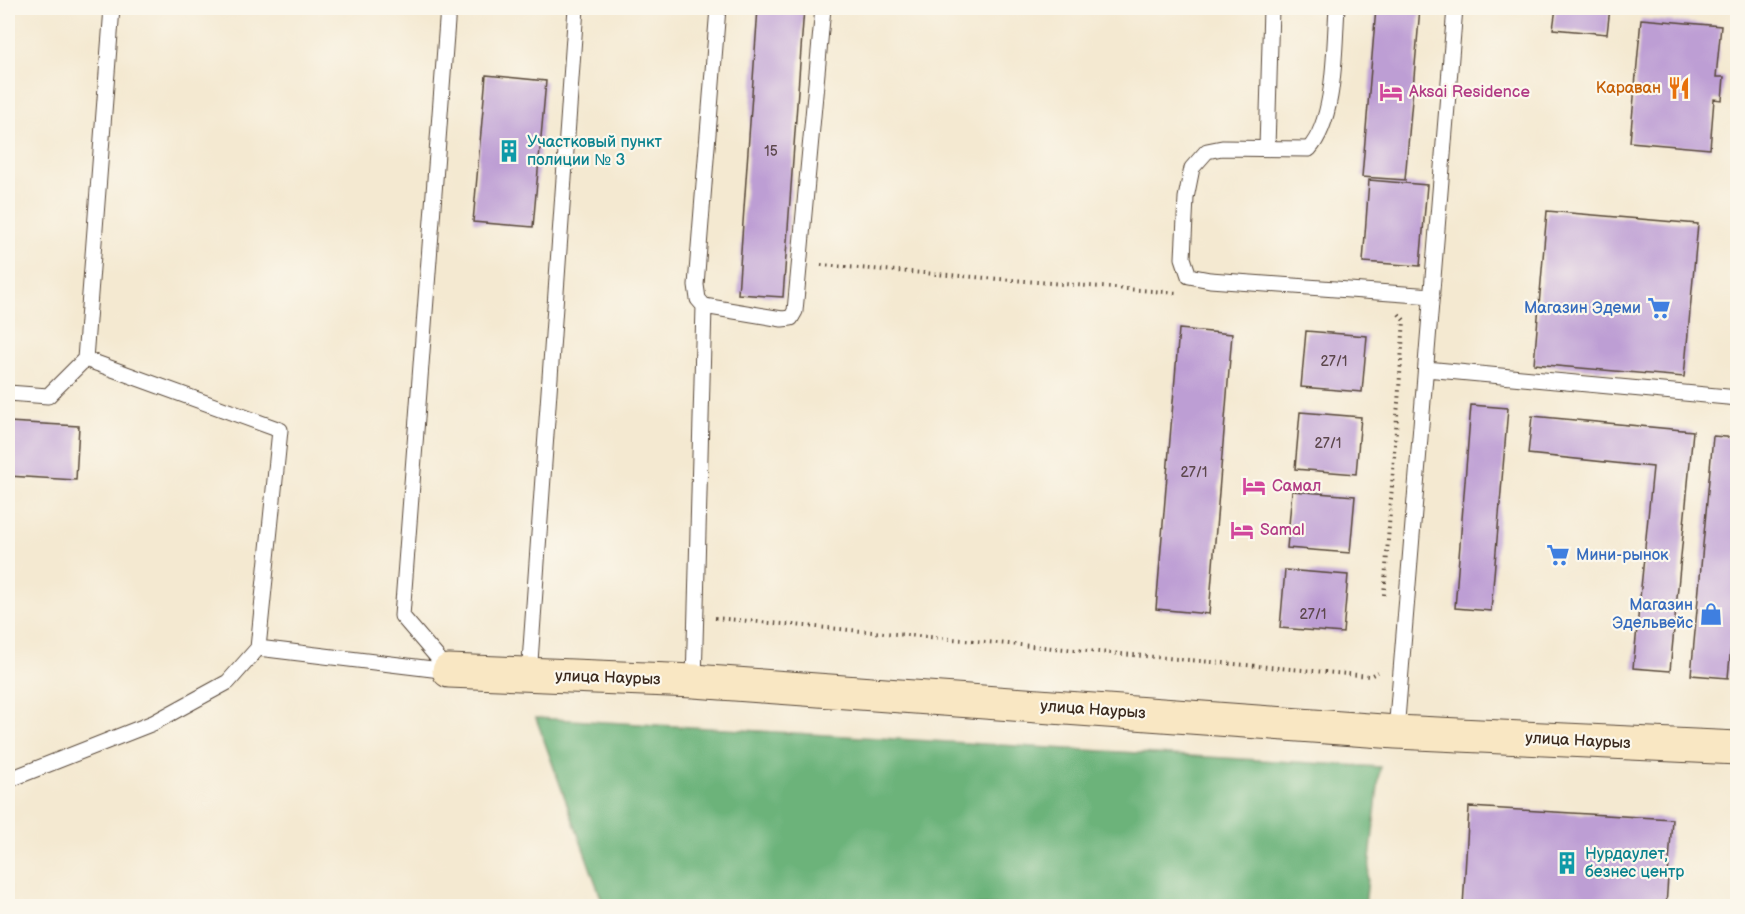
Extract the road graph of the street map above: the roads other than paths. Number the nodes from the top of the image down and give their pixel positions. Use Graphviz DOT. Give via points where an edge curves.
graph roads {
  1 [pos="112,8"];
  2 [pos="448,8"];
  3 [pos="576,8"];
  4 [pos="718,8"];
  5 [pos="823,8"];
  6 [pos="1271,8"];
  7 [pos="1337,8"];
  8 [pos="1455,8"];
  9 [pos="1267,148"];
  10 [pos="1432,296"];
  11 [pos="704,306"];
  12 [pos="85,359"];
  13 [pos="1426,369"];
  14 [pos="8,393"];
  15 [pos="1737,398"];
  16 [pos="258,648"];
  17 [pos="449,671"];
  18 [pos="529,676"];
  19 [pos="694,681"];
  20 [pos="1396,732"];
  21 [pos="1737,748"];
  22 [pos="8,780"];
  1 -- 12 [label="lane"];
  2 -- 17 [label="lane" via="402,616"];
  3 -- 18 [label="lane"];
  4 -- 11 [label="lane" via="696,285 698,299"];
  5 -- 11 [label="lane" via="795,311 790,318 782,319"];
  6 -- 9 [label="lane"];
  7 -- 9 [label="lane" via="1327,117 1320,137 1309,148"];
  8 -- 10 [label="lane"];
  9 -- 10 [label="lane" via="1207,151 1192,168 1183,258 1189,276"];
  10 -- 13 [label="lane"];
  11 -- 19 [label="lane"];
  12 -- 14 [label="lane" via="48,396"];
  12 -- 16 [label="lane" via="280,430"];
  13 -- 15 [label="lane"];
  13 -- 20 [label="lane"];
  16 -- 17 [label="lane"];
  16 -- 22 [label="lane" via="228,682 153,723"];
  17 -- 18 [label="street, улица Наурыз"];
  18 -- 19 [label="street, улица Наурыз"];
  19 -- 20 [label="street, улица Наурыз"];
  20 -- 21 [label="street, улица Наурыз"];
}
